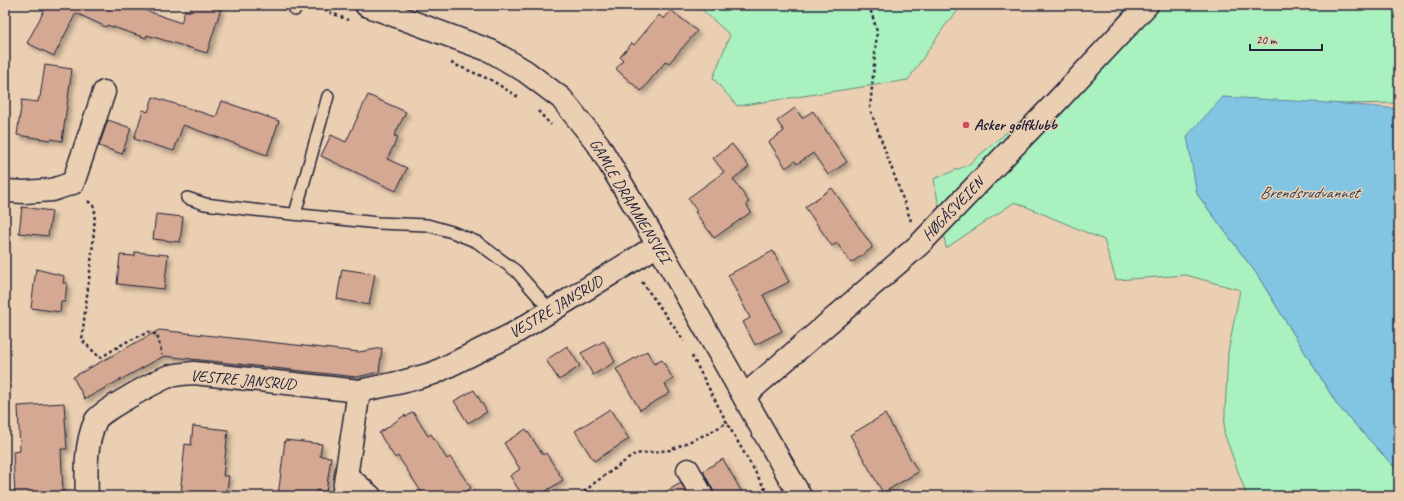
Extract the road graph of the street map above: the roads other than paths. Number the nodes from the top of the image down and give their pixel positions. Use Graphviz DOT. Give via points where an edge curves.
graph roads {
  1 [pos="366,5"];
  2 [pos="1147,5"];
  3 [pos="104,92"];
  4 [pos="328,96"];
  5 [pos="5,191"];
  6 [pos="187,198"];
  7 [pos="295,214"];
  8 [pos="658,245"];
  9 [pos="550,311"];
  10 [pos="359,391"];
  11 [pos="744,396"];
  12 [pos="688,470"];
  13 [pos="345,486"];
  14 [pos="87,496"];
  15 [pos="370,496"];
  16 [pos="702,496"];
  17 [pos="800,496"];
  1 -- 8 [label="street, GAMLE DRAMMENSVEI" via="491,51 525,71 560,98 598,144"];
  2 -- 11 [label="street, HØGÅSVEIEN" via="920,244"];
  3 -- 5 [label="street" via="73,183 52,190"];
  4 -- 7 [label="lane"];
  6 -- 7 [label="lane" via="204,204"];
  7 -- 9 [label="lane" via="378,223 427,225 452,232 477,242 516,270"];
  8 -- 9 [label="street, VESTRE JANSRUD"];
  8 -- 11 [label="street, GAMLE DRAMMENSVEI"];
  9 -- 10 [label="street, VESTRE JANSRUD" via="513,334 434,373"];
  10 -- 13 [label="street"];
  10 -- 14 [label="street, VESTRE JANSRUD" via="194,373 168,377 121,401 97,419 89,441"];
  11 -- 17 [label="street, GAMLE DRAMMENSVEI"];
  12 -- 16 [label="street"];
  13 -- 15 [label="street"];
}
